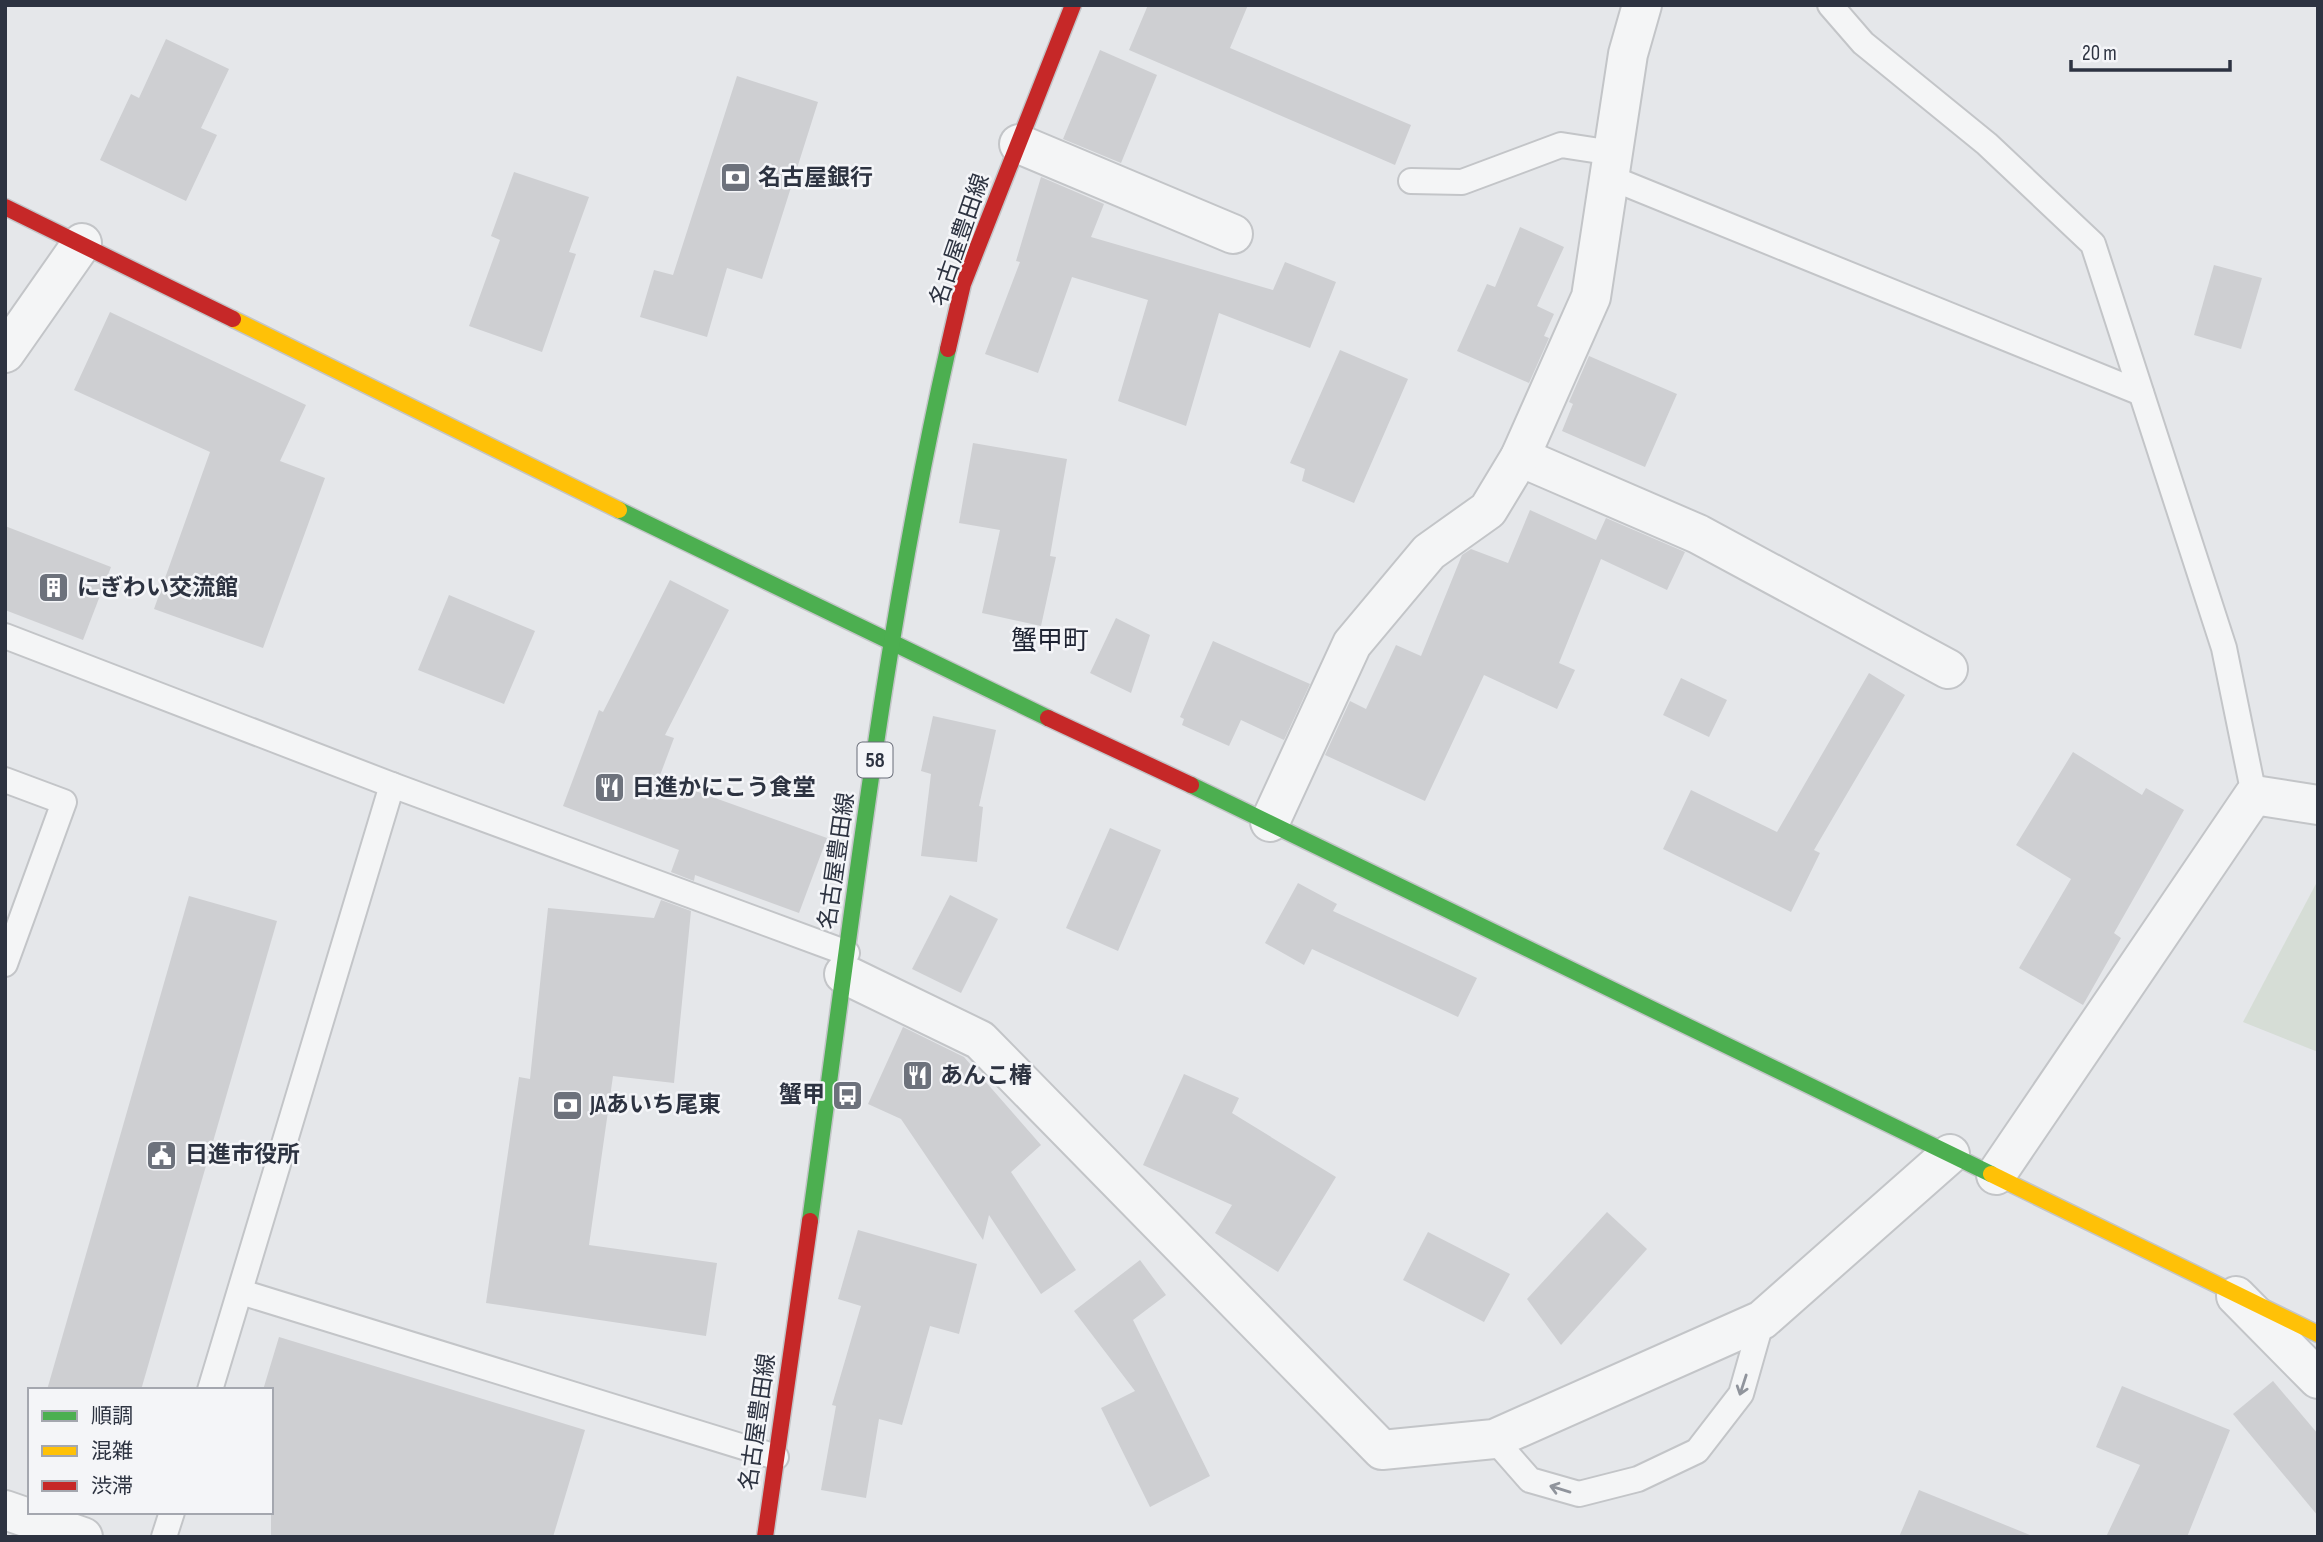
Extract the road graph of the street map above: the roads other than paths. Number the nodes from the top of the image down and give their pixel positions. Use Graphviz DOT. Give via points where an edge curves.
graph roads {
  1 [pos="1073,5"];
  2 [pos="1642,5"];
  3 [pos="1830,5"];
  4 [pos="1019,144"];
  5 [pos="1611,165"];
  6 [pos="1411,181"];
  7 [pos="5,207"];
  8 [pos="1233,234"];
  9 [pos="82,243"];
  10 [pos="5,353"];
  11 [pos="2141,393"];
  12 [pos="1520,457"];
  13 [pos="5,636"];
  14 [pos="891,645"];
  15 [pos="1948,669"];
  16 [pos="5,780"];
  17 [pos="391,785"];
  18 [pos="2254,795"];
  19 [pos="2318,806"];
  20 [pos="1270,822"];
  21 [pos="5,964"];
  22 [pos="845,964"];
  23 [pos="1950,1154"];
  24 [pos="1996,1175"];
  25 [pos="2229,1290"];
  26 [pos="241,1292"];
  27 [pos="1762,1320"];
  28 [pos="2318,1334"];
  29 [pos="2318,1379"];
  30 [pos="211,1388"];
  31 [pos="1494,1439"];
  32 [pos="776,1457"];
  33 [pos="5,1510"];
  34 [pos="171,1514"];
  35 [pos="83,1537"];
  36 [pos="164,1537"];
  37 [pos="765,1537"];
  1 -- 4 [label="street, 名古屋豊田線 / 58"];
  2 -- 5 [label="street" via="1628,54"];
  3 -- 11 [label="lane" via="1863,43 1987,144 2093,244"];
  4 -- 8 [label="street"];
  4 -- 14 [label="street, 名古屋豊田線 / 58" via="963,284 920,473"];
  5 -- 6 [label="lane" via="1561,145 1462,182"];
  5 -- 11 [label="lane"];
  5 -- 12 [label="street" via="1591,298"];
  7 -- 9 [label="street"];
  9 -- 10 [label="street"];
  9 -- 14 [label="street"];
  11 -- 18 [label="lane" via="2224,648"];
  12 -- 15 [label="street" via="1698,534"];
  12 -- 20 [label="street" via="1488,510 1429,552 1352,645"];
  13 -- 17 [label="lane"];
  14 -- 20 [label="street"];
  14 -- 22 [label="street, 名古屋豊田線 / 58"];
  16 -- 21 [label="lane" via="64,802"];
  17 -- 22 [label="lane"];
  17 -- 26 [label="lane"];
  18 -- 19 [label="street"];
  18 -- 24 [label="street"];
  20 -- 23 [label="street"];
  22 -- 31 [label="street" via="980,1040 1382,1450"];
  22 -- 32 [label="street, 名古屋豊田線 / 58"];
  23 -- 24 [label="street"];
  23 -- 27 [label="street"];
  24 -- 25 [label="street"];
  25 -- 28 [label="street"];
  25 -- 29 [label="street"];
  26 -- 30 [label="lane"];
  26 -- 32 [label="lane"];
  27 -- 31 [label="street"];
  27 -- 31 [label="lane, one-way" via="1741,1394 1705,1441 1697,1451 1638,1479 1579,1494 1530,1480"];
  32 -- 37 [label="street, 名古屋豊田線 / 58"];
  33 -- 35 [label="street"];
  34 -- 36 [label="lane"];
}
